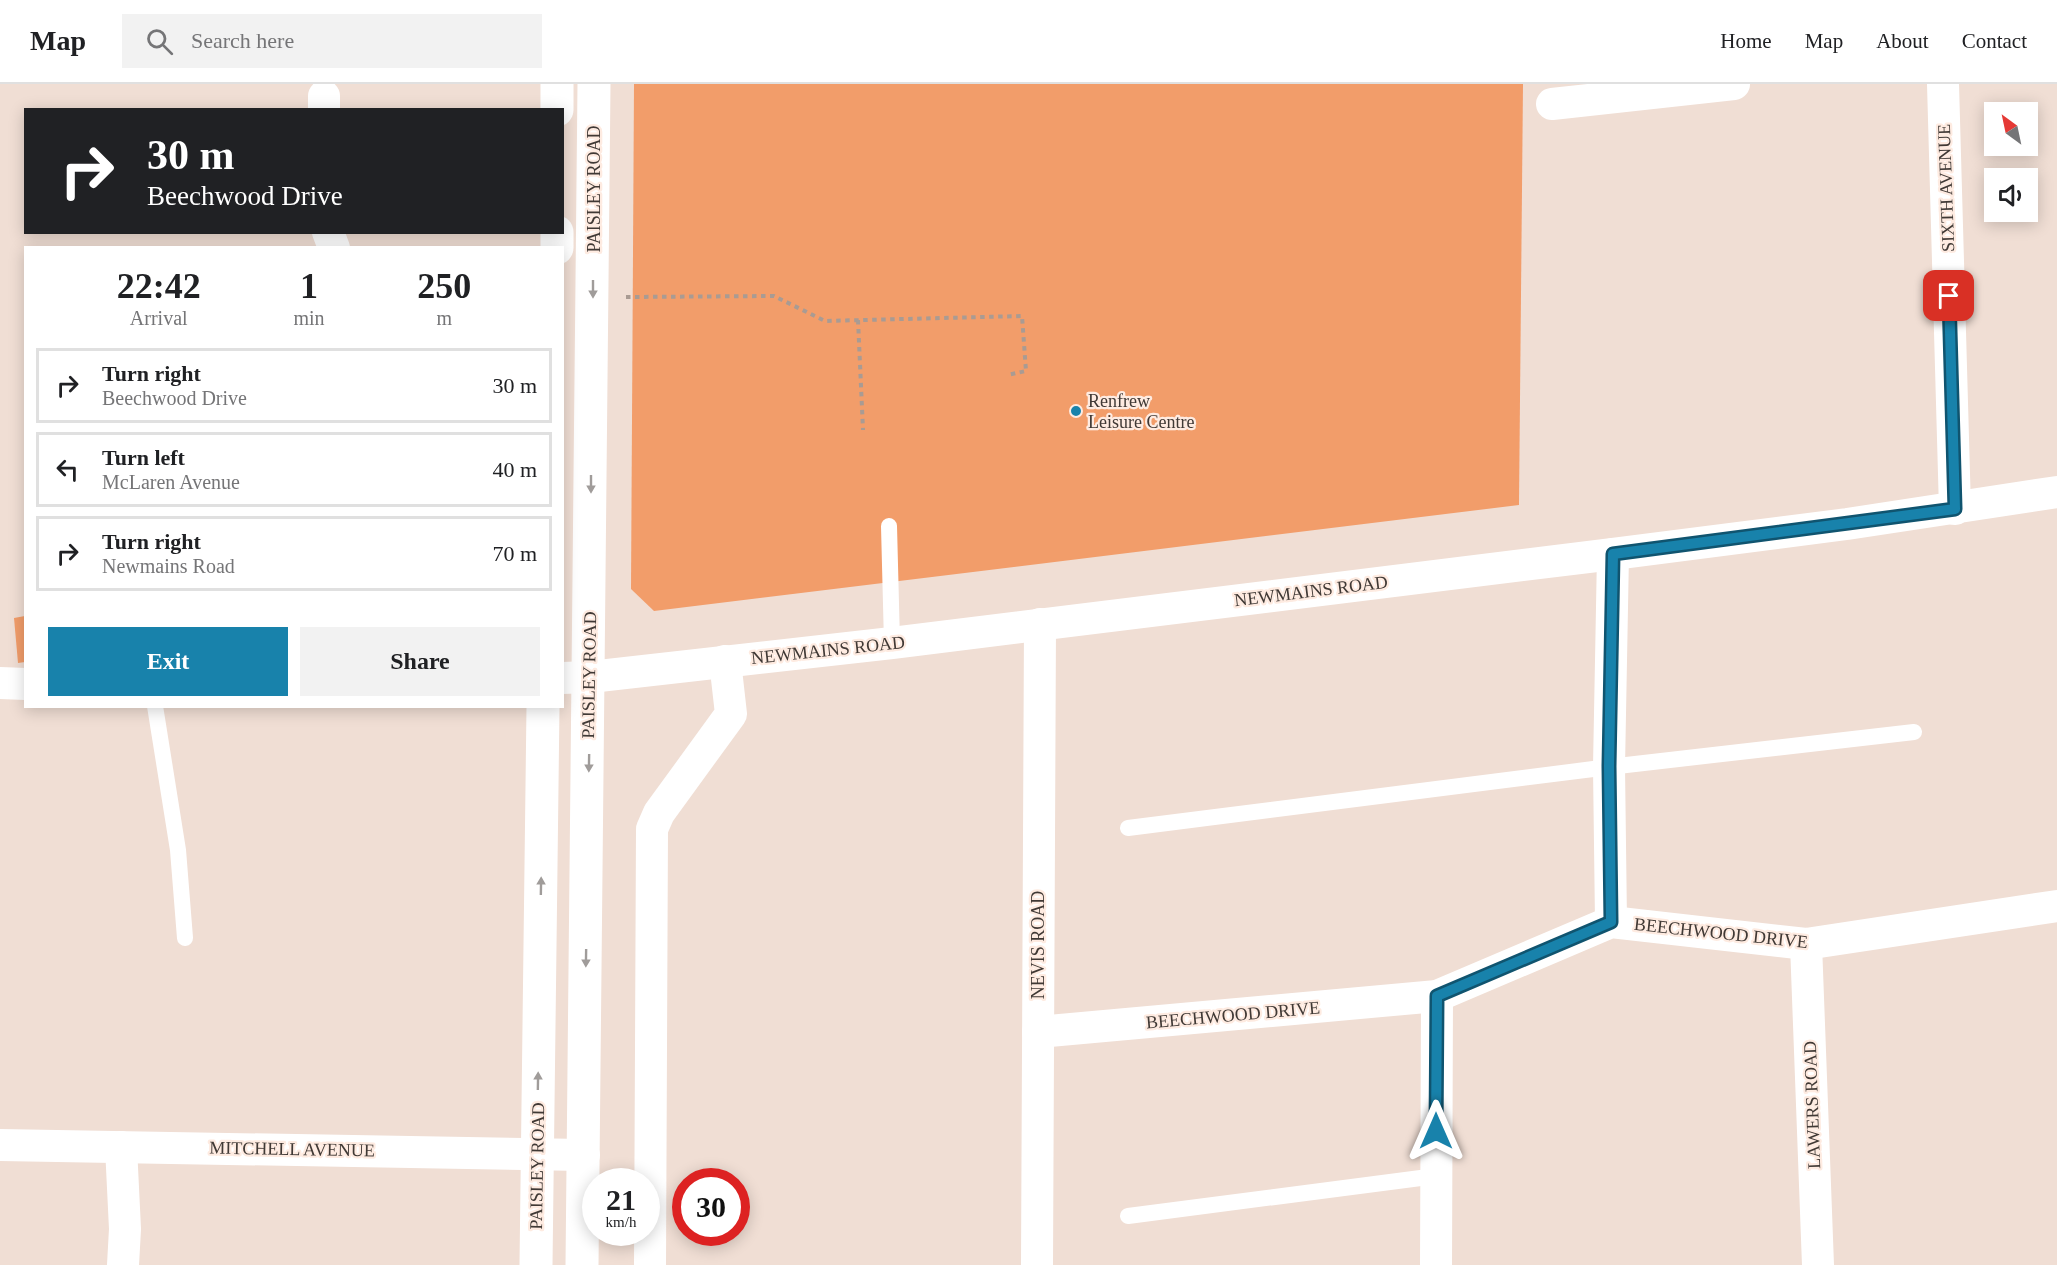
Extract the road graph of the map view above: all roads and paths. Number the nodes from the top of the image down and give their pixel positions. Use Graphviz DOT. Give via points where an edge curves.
graph roads {
  1 [pos="557,84"];
  2 [pos="594,84"];
  3 [pos="1734,84"];
  4 [pos="1943,84"];
  5 [pos="1552,104"];
  6 [pos="557,108"];
  7 [pos="593,298"];
  8 [pos="858,320"];
  9 [pos="1007,375"];
  10 [pos="863,430"];
  11 [pos="2057,492"];
  12 [pos="1955,509"];
  13 [pos="889,526"];
  14 [pos="1613,554"];
  15 [pos="1040,624"];
  16 [pos="892,643"];
  17 [pos="725,661"];
  18 [pos="576,677"];
  19 [pos="0,683"];
  20 [pos="24,684"];
  21 [pos="155,708"];
  22 [pos="543,708"];
  23 [pos="1914,732"];
  24 [pos="1609,766"];
  25 [pos="1128,828"];
  26 [pos="2057,906"];
  27 [pos="1611,922"];
  28 [pos="185,938"];
  29 [pos="1806,944"];
  30 [pos="1437,996"];
  31 [pos="1038,1032"];
  32 [pos="0,1145"];
  33 [pos="121,1147"];
  34 [pos="538,1153"];
  35 [pos="584,1155"];
  36 [pos="1436,1176"];
  37 [pos="1128,1216"];
  38 [pos="123,1265"];
  39 [pos="536,1265"];
  40 [pos="582,1265"];
  41 [pos="650,1265"];
  42 [pos="1037,1265"];
  43 [pos="1436,1265"];
  44 [pos="1818,1265"];
  1 -- 6 [label="main road"];
  2 -- 7 [label="main road, PAISLEY ROAD, one-way"];
  3 -- 5 [label="street"];
  4 -- 12 [label="street, SIXTH AVENUE"];
  7 -- 8 [label="path" via="774,296 825,321"];
  7 -- 18 [label="main road, PAISLEY ROAD, one-way"];
  8 -- 9 [label="path" via="1022,316 1026,371"];
  8 -- 10 [label="path"];
  11 -- 12 [label="street, NEWMAINS ROAD"];
  12 -- 14 [label="street, NEWMAINS ROAD"];
  13 -- 16 [label="lane"];
  14 -- 15 [label="street, NEWMAINS ROAD"];
  14 -- 24 [label="street"];
  15 -- 16 [label="street, NEWMAINS ROAD"];
  15 -- 31 [label="street, NEVIS ROAD"];
  16 -- 17 [label="street, NEWMAINS ROAD"];
  17 -- 18 [label="street, NEWMAINS ROAD"];
  17 -- 41 [label="street" via="731,714 659,813 652,829"];
  18 -- 35 [label="main road, PAISLEY ROAD, one-way"];
  19 -- 20 [label="street"];
  21 -- 28 [label="lane" via="178,850"];
  34 -- 22 [label="main road, PAISLEY ROAD, one-way"];
  23 -- 24 [label="lane"];
  24 -- 25 [label="lane"];
  24 -- 27 [label="street"];
  26 -- 29 [label="street, BEECHWOOD DRIVE"];
  27 -- 29 [label="street, BEECHWOOD DRIVE"];
  27 -- 30 [label="street, BEECHWOOD DRIVE"];
  29 -- 44 [label="street, LAWERS ROAD"];
  30 -- 31 [label="street, BEECHWOOD DRIVE"];
  30 -- 36 [label="street"];
  31 -- 42 [label="street, NEVIS ROAD"];
  32 -- 33 [label="street, MITCHELL AVENUE"];
  33 -- 34 [label="street, MITCHELL AVENUE"];
  33 -- 38 [label="street"];
  34 -- 35 [label="street, MITCHELL AVENUE"];
  34 -- 39 [label="main road, PAISLEY ROAD"];
  35 -- 40 [label="main road, PAISLEY ROAD"];
  36 -- 37 [label="lane"];
  36 -- 43 [label="street"];
}
